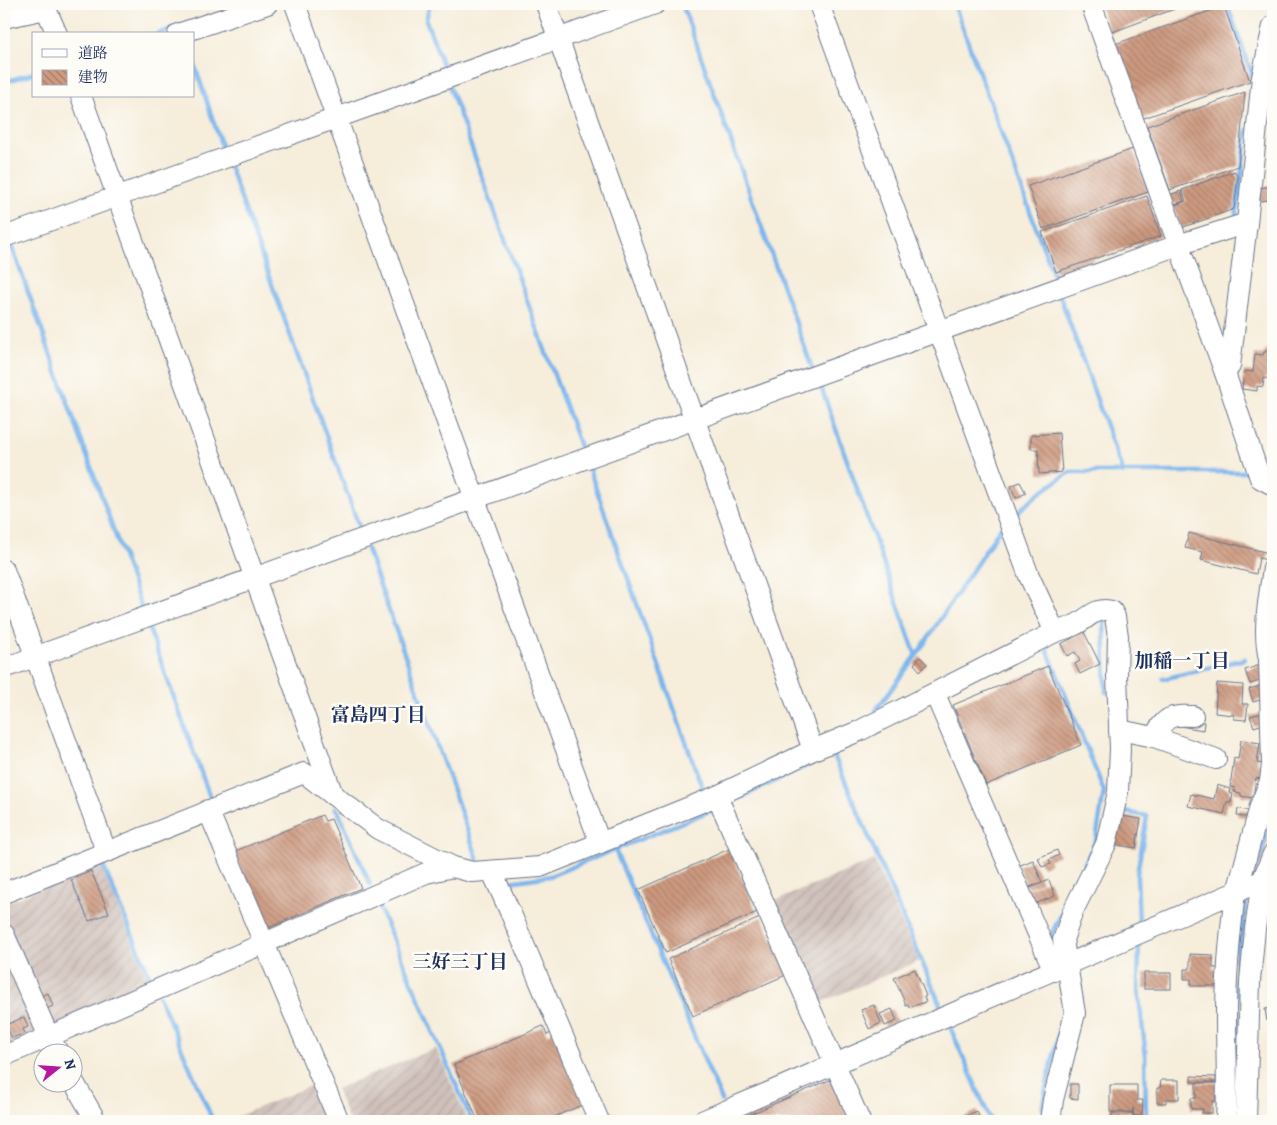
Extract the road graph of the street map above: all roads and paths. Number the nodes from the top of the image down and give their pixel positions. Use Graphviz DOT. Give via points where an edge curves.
graph roads {
  1 [pos="267,4"];
  2 [pos="295,4"];
  3 [pos="546,4"];
  4 [pos="655,4"];
  5 [pos="819,4"];
  6 [pos="1091,4"];
  7 [pos="4,18"];
  8 [pos="1273,26"];
  9 [pos="56,32"];
  10 [pos="184,32"];
  11 [pos="559,39"];
  12 [pos="82,98"];
  13 [pos="337,117"];
  14 [pos="117,197"];
  15 [pos="1247,223"];
  16 [pos="4,237"];
  17 [pos="1178,245"];
  18 [pos="939,332"];
  19 [pos="1225,373"];
  20 [pos="695,420"];
  21 [pos="1273,485"];
  22 [pos="475,499"];
  23 [pos="1273,568"];
  24 [pos="4,570"];
  25 [pos="255,577"];
  26 [pos="1055,632"];
  27 [pos="35,656"];
  28 [pos="1272,659"];
  29 [pos="4,668"];
  30 [pos="935,694"];
  31 [pos="1193,716"];
  32 [pos="1119,730"];
  33 [pos="1154,737"];
  34 [pos="813,750"];
  35 [pos="1216,760"];
  36 [pos="333,796"];
  37 [pos="718,796"];
  38 [pos="208,810"];
  39 [pos="600,844"];
  40 [pos="106,851"];
  41 [pos="1273,854"];
  42 [pos="453,868"];
  43 [pos="492,872"];
  44 [pos="1265,881"];
  45 [pos="1237,892"];
  46 [pos="4,893"];
  47 [pos="4,934"];
  48 [pos="264,944"];
  49 [pos="1061,968"];
  50 [pos="53,1042"];
  51 [pos="60,1042"];
  52 [pos="32,1050"];
  53 [pos="4,1056"];
  54 [pos="836,1064"];
  55 [pos="79,1092"];
  56 [pos="96,1121"];
  57 [pos="339,1121"];
  58 [pos="600,1121"];
  59 [pos="702,1121"];
  60 [pos="860,1121"];
  61 [pos="1050,1121"];
  62 [pos="1226,1121"];
  63 [pos="1246,1121"];
  1 -- 10 [label="street"];
  2 -- 13 [label="street"];
  3 -- 11 [label="street"];
  4 -- 11 [label="street"];
  5 -- 18 [label="street"];
  6 -- 17 [label="street"];
  7 -- 9 [label="street" via="46,9"];
  8 -- 15 [label="street" via="1262,77"];
  11 -- 13 [label="street"];
  11 -- 20 [label="street"];
  12 -- 14 [label="street"];
  13 -- 14 [label="street"];
  13 -- 22 [label="street"];
  14 -- 16 [label="street"];
  14 -- 25 [label="street"];
  15 -- 17 [label="street"];
  15 -- 19 [label="street" via="1230,366"];
  17 -- 18 [label="street"];
  17 -- 19 [label="street"];
  18 -- 20 [label="street"];
  18 -- 26 [label="street" via="1029,576"];
  19 -- 21 [label="street" via="1260,478"];
  20 -- 22 [label="street"];
  20 -- 34 [label="street"];
  22 -- 25 [label="street"];
  22 -- 39 [label="street"];
  23 -- 28 [label="street" via="1267,610 1267,649"];
  24 -- 27 [label="street"];
  25 -- 27 [label="street"];
  25 -- 36 [label="street"];
  26 -- 30 [label="street"];
  26 -- 32 [label="street" via="1075,625 1090,614 1105,609 1112,611 1118,636"];
  27 -- 29 [label="street"];
  27 -- 40 [label="street"];
  28 -- 45 [label="street" via="1270,781"];
  30 -- 34 [label="street"];
  30 -- 49 [label="street"];
  31 -- 33 [label="street" via="1174,715"];
  32 -- 33 [label="street"];
  32 -- 49 [label="street" via="1118,792 1106,844 1073,911 1063,940"];
  33 -- 35 [label="street"];
  34 -- 37 [label="street"];
  36 -- 38 [label="street" via="304,773"];
  36 -- 42 [label="street" via="378,830"];
  37 -- 39 [label="street"];
  37 -- 54 [label="street"];
  38 -- 40 [label="street"];
  38 -- 48 [label="street"];
  39 -- 43 [label="street" via="540,866"];
  40 -- 46 [label="street"];
  41 -- 44 [label="street"];
  42 -- 43 [label="street"];
  42 -- 48 [label="street" via="426,873"];
  43 -- 58 [label="street"];
  44 -- 45 [label="street"];
  44 -- 63 [label="street" via="1254,929"];
  45 -- 49 [label="street"];
  45 -- 62 [label="street" via="1230,932 1226,1013"];
  47 -- 50 [label="street"];
  48 -- 51 [label="street"];
  48 -- 57 [label="street"];
  49 -- 54 [label="street"];
  49 -- 61 [label="street" via="1074,1013"];
  52 -- 53 [label="street"];
  54 -- 59 [label="street"];
  54 -- 60 [label="street"];
  55 -- 56 [label="street"];
}
